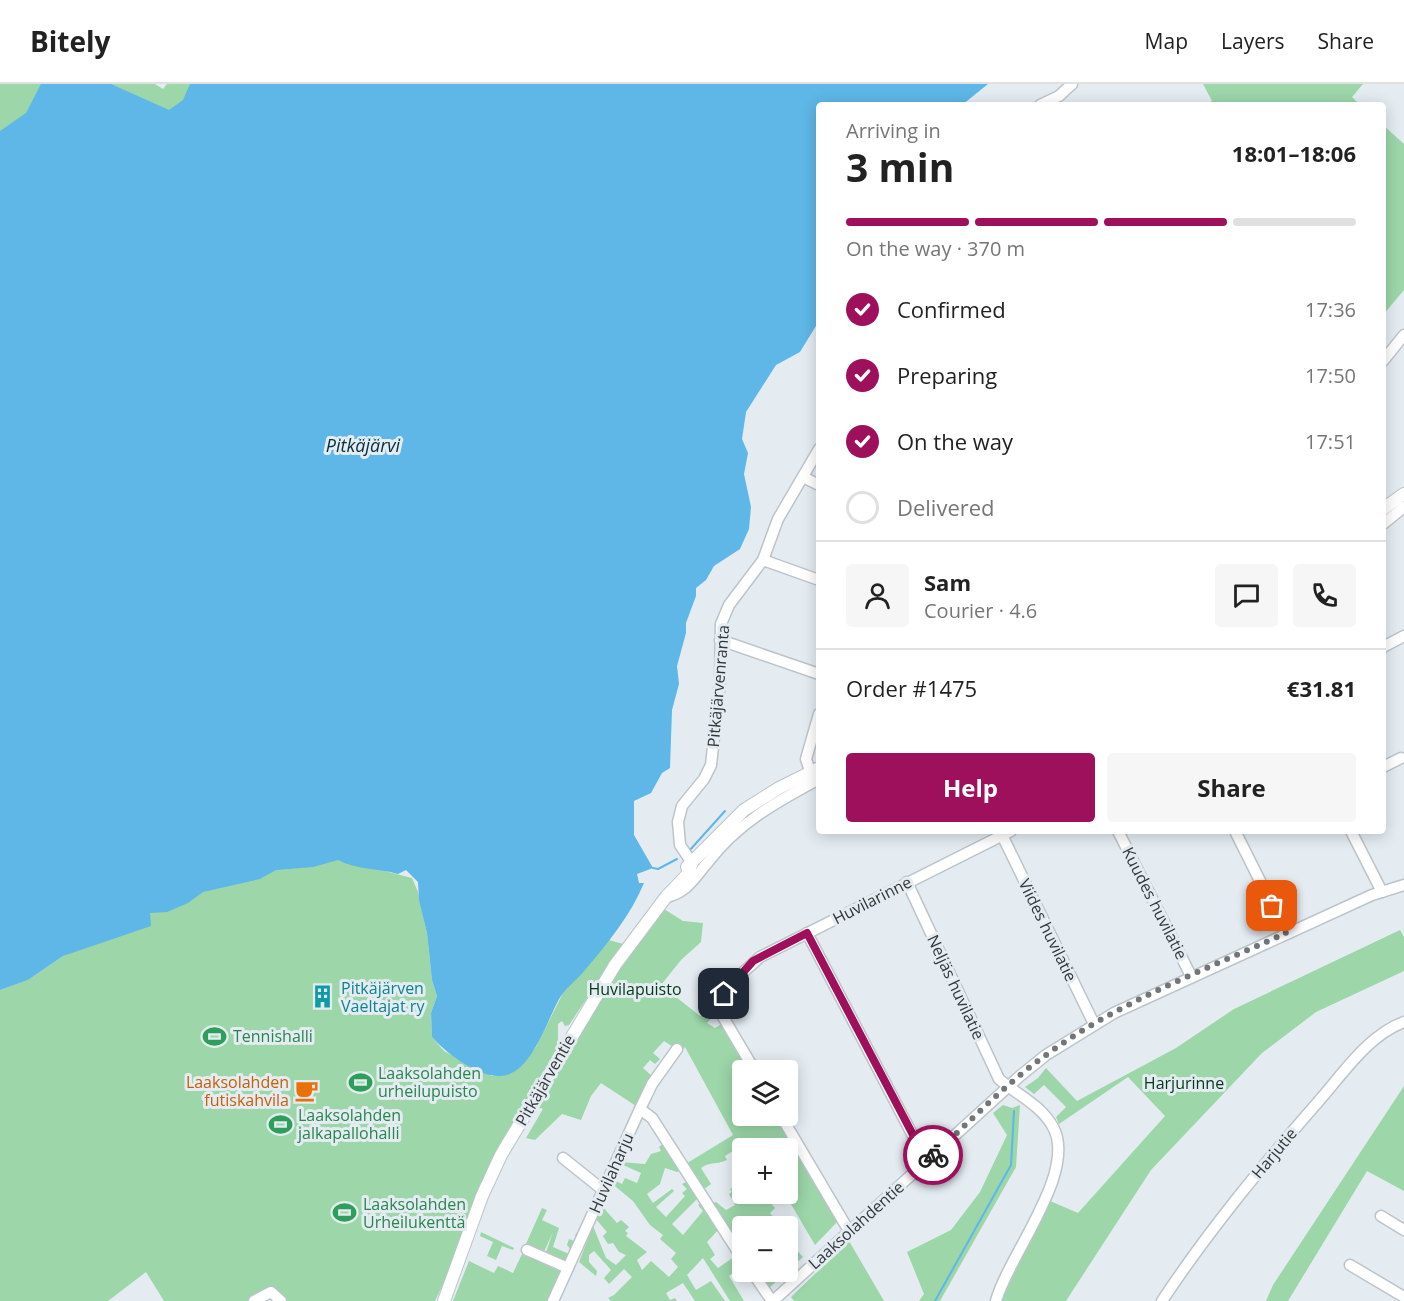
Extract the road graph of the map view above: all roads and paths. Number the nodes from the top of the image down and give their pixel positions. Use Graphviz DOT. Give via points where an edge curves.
graph roads {
  1 [pos="1072,84"];
  2 [pos="1049,102"];
  3 [pos="1404,334"];
  4 [pos="1386,357"];
  5 [pos="816,454"];
  6 [pos="803,477"];
  7 [pos="816,484"];
  8 [pos="1404,494"];
  9 [pos="1386,507"];
  10 [pos="1404,507"];
  11 [pos="1386,522"];
  12 [pos="763,560"];
  13 [pos="816,579"];
  14 [pos="1404,636"];
  15 [pos="720,640"];
  16 [pos="1386,645"];
  17 [pos="816,673"];
  18 [pos="816,724"];
  19 [pos="1401,758"];
  20 [pos="1386,766"];
  21 [pos="816,770"];
  22 [pos="816,772"];
  23 [pos="816,772"];
  24 [pos="1004,834"];
  25 [pos="1006,834"];
  26 [pos="1120,834"];
  27 [pos="1236,834"];
  28 [pos="1353,834"];
  29 [pos="692,863"];
  30 [pos="907,882"];
  31 [pos="1261,883"];
  32 [pos="1404,885"];
  33 [pos="1382,892"];
  34 [pos="666,897"];
  35 [pos="1272,906"];
  36 [pos="807,933"];
  37 [pos="1286,933"];
  38 [pos="1191,976"];
  39 [pos="1404,1022"];
  40 [pos="1094,1024"];
  41 [pos="677,1049"];
  42 [pos="747,1060"];
  43 [pos="1010,1086"];
  44 [pos="640,1109"];
  45 [pos="787,1126"];
  46 [pos="563,1158"];
  47 [pos="928,1159"];
  48 [pos="603,1190"];
  49 [pos="1381,1216"];
  50 [pos="1404,1230"];
  51 [pos="849,1231"];
  52 [pos="732,1242"];
  53 [pos="527,1250"];
  54 [pos="1350,1264"];
  55 [pos="568,1268"];
  56 [pos="453,1279"];
  57 [pos="759,1282"];
  58 [pos="1404,1297"];
  59 [pos="254,1301"];
  60 [pos="281,1301"];
  61 [pos="439,1301"];
  62 [pos="444,1301"];
  63 [pos="553,1301"];
  64 [pos="772,1301"];
  65 [pos="996,1301"];
  66 [pos="1162,1301"];
  1 -- 2 [label="street"];
  3 -- 4 [label="street"];
  5 -- 6 [label="street, Pitkäjärvenranta"];
  6 -- 7 [label="street"];
  6 -- 12 [label="street, Pitkäjärvenranta" via="778,519"];
  8 -- 9 [label="main road"];
  10 -- 11 [label="street"];
  12 -- 13 [label="street"];
  12 -- 15 [label="street, Pitkäjärvenranta" via="729,605 721,624"];
  14 -- 16 [label="street"];
  15 -- 17 [label="street"];
  15 -- 29 [label="street, Pitkäjärvenranta" via="720,682 711,765 682,806 678,822 680,844"];
  18 -- 21 [label="street" via="806,759"];
  19 -- 20 [label="street"];
  22 -- 29 [label="main road, Pitkäjärventie" via="749,806"];
  23 -- 34 [label="street, Pitkäjärventie" via="729,838 683,892"];
  24 -- 30 [label="street, Huvilarinne"];
  25 -- 40 [label="street, Viides huvilatie"];
  26 -- 38 [label="street, Kuudes huvilatie"];
  27 -- 31 [label="street"];
  28 -- 33 [label="street"];
  29 -- 34 [label="main road, Pitkäjärventie"];
  30 -- 36 [label="street, Huvilarinne"];
  30 -- 43 [label="street, Neljäs huvilatie" via="999,1079"];
  32 -- 33 [label="street, Laaksolahdentie"];
  33 -- 37 [label="street, Laaksolahdentie"];
  34 -- 56 [label="main road, Pitkäjärventie" via="615,964 501,1155"];
  35 -- 37 [label="street"];
  36 -- 42 [label="street, Huvilarinne" via="753,961 713,1007"];
  36 -- 47 [label="street"];
  37 -- 38 [label="street, Laaksolahdentie"];
  38 -- 40 [label="street, Laaksolahdentie"];
  39 -- 66 [label="street, Harjutie" via="1374,1041 1289,1135 1234,1200"];
  40 -- 43 [label="street, Laaksolahdentie" via="1046,1055"];
  41 -- 44 [label="street, Huvilaharju"];
  43 -- 47 [label="street, Laaksolahdentie"];
  43 -- 65 [label="street, Neljäs huvilatie" via="1053,1126 1059,1155 1045,1198"];
  44 -- 48 [label="street, Huvilaharju"];
  44 -- 52 [label="street" via="652,1118"];
  45 -- 51 [label="street"];
  46 -- 48 [label="street"];
  47 -- 51 [label="street, Laaksolahdentie"];
  48 -- 55 [label="street, Huvilaharju"];
  49 -- 50 [label="street"];
  51 -- 64 [label="street, Laaksolahdentie"];
  53 -- 55 [label="street"];
  54 -- 58 [label="street"];
  55 -- 63 [label="street, Huvilaharju"];
  56 -- 61 [label="main road, Pitkäjärventie"];
  56 -- 62 [label="main road, Pitkäjärventie"];
  57 -- 64 [label="street"];
  59 -- 60 [label="street" via="271,1292"];
}
